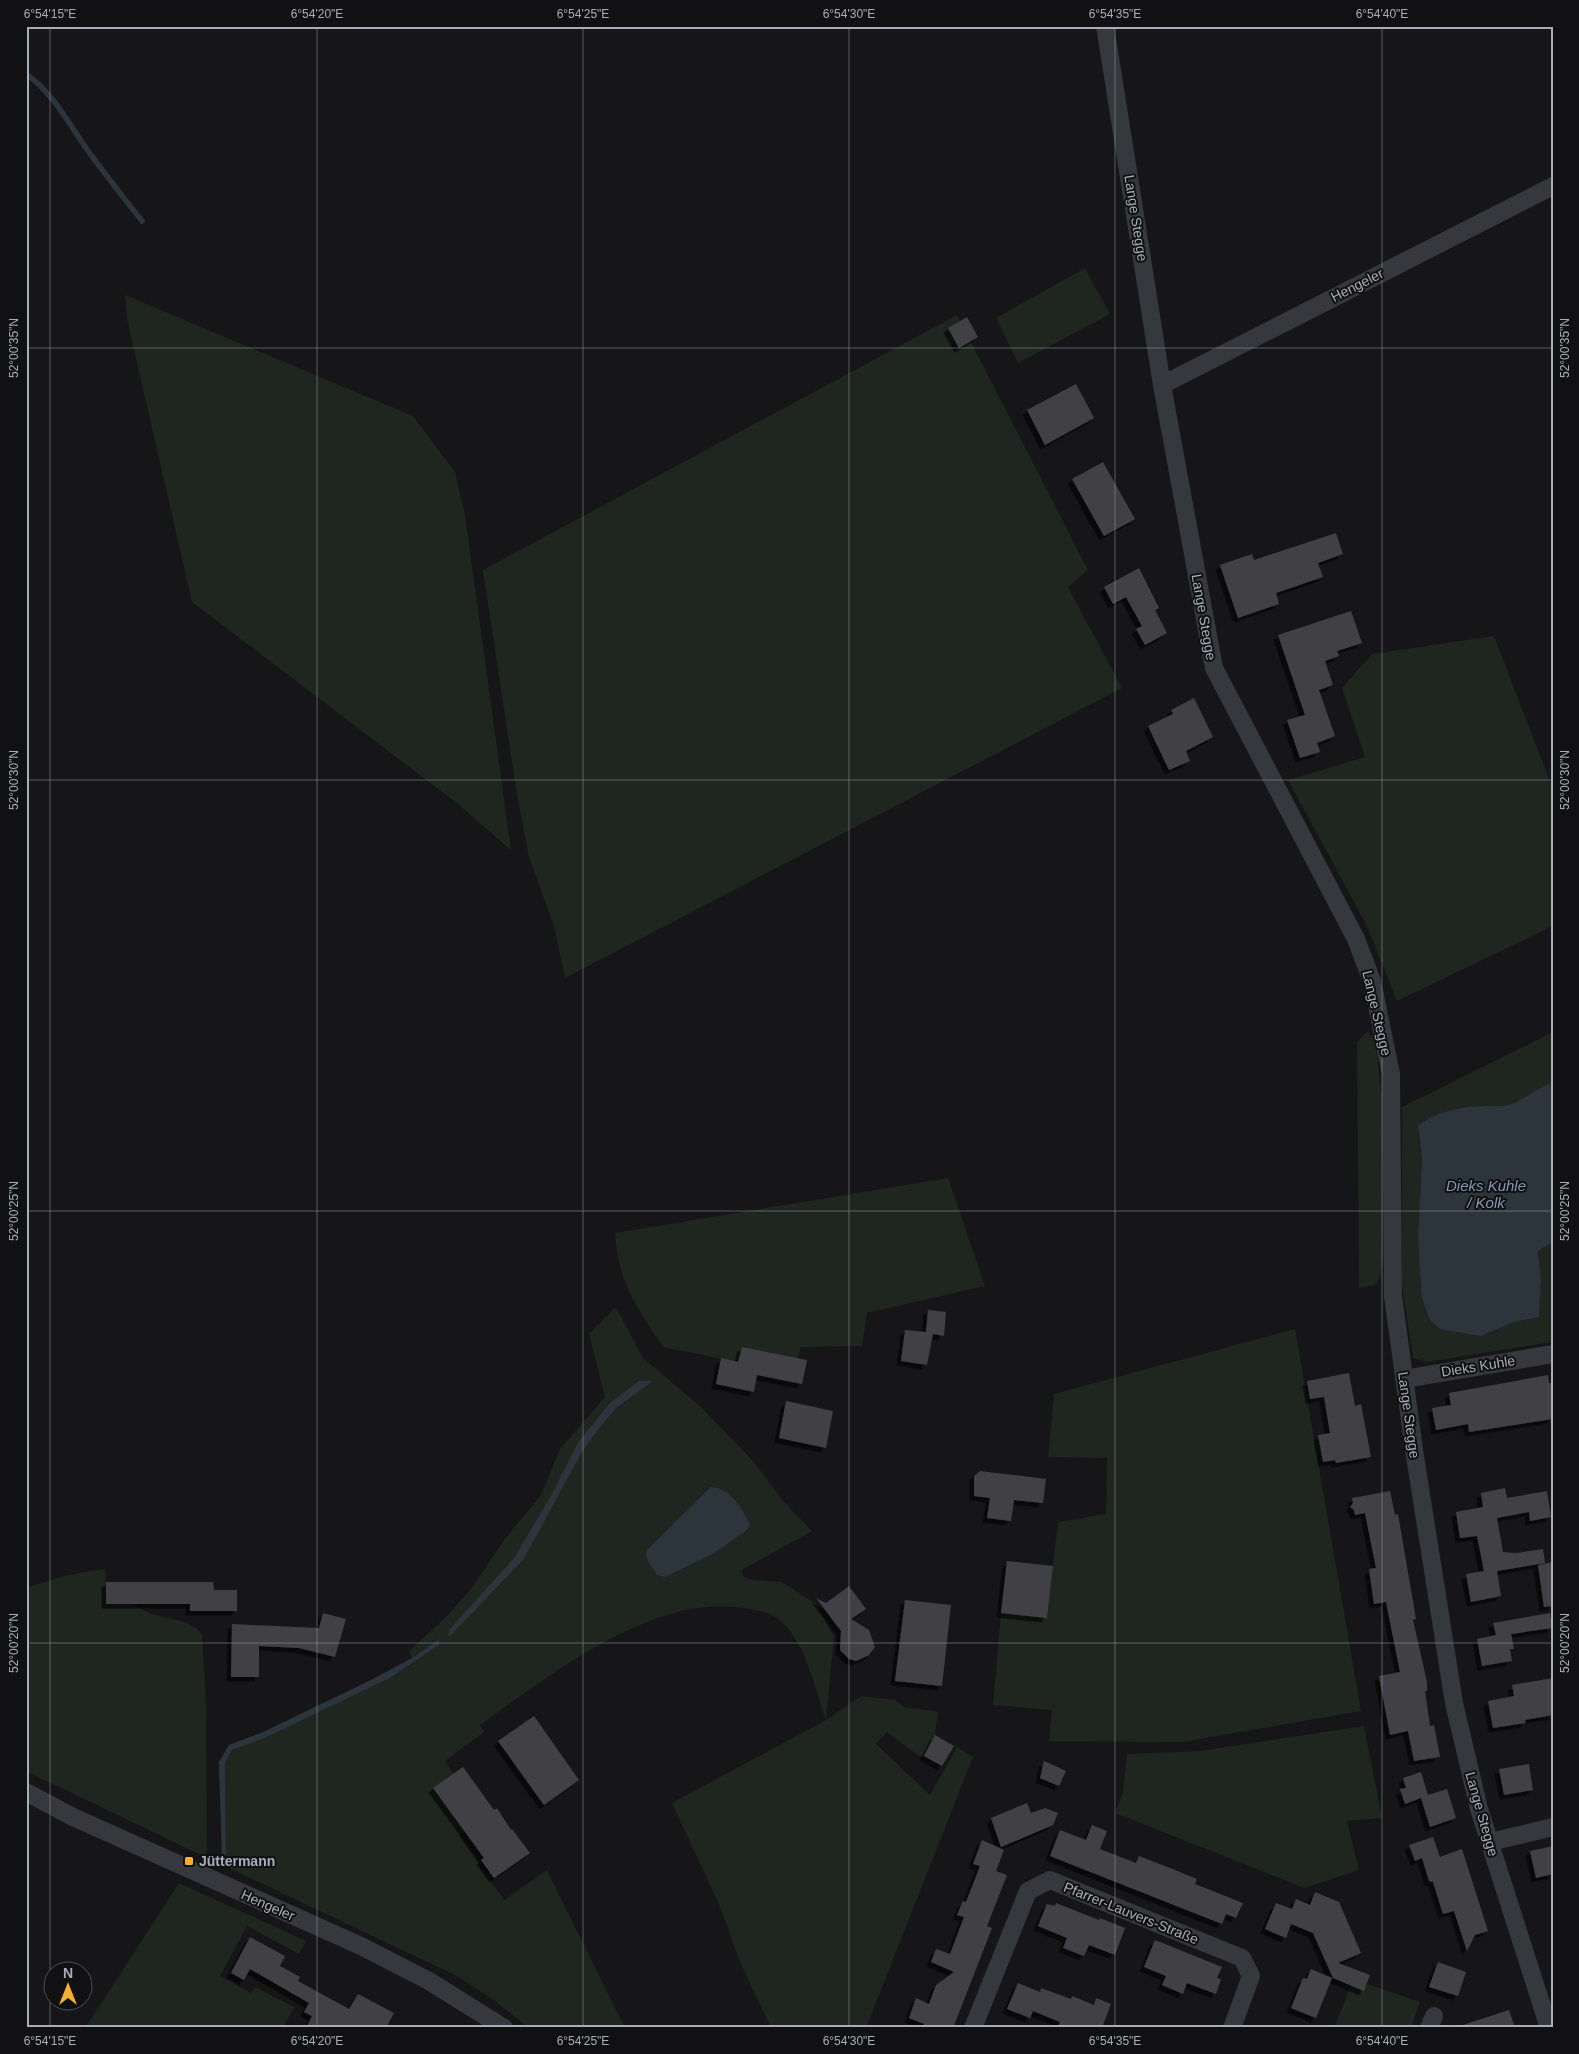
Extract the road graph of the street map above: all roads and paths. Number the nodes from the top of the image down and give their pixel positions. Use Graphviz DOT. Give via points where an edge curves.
graph roads {
  1 [pos="1105,26"];
  2 [pos="1553,186"];
  3 [pos="1162,385"];
  4 [pos="1553,1354"];
  5 [pos="1404,1379"];
  6 [pos="26,1792"];
  7 [pos="1553,1827"];
  8 [pos="1490,1842"];
  9 [pos="1546,1997"];
  10 [pos="978,2026"];
  11 [pos="504,2028"];
  12 [pos="1232,2028"];
  13 [pos="1549,2028"];
  1 -- 3 [label="street, Lange Stegge"];
  2 -- 3 [label="street, Hengeler"];
  3 -- 5 [label="street, Lange Stegge" via="1214,668 1356,939 1372,981 1391,1074 1393,1296"];
  4 -- 5 [label="street, Dieks Kuhle"];
  5 -- 8 [label="street, Lange Stegge" via="1454,1703"];
  6 -- 11 [label="street, Hengeler" via="82,1821 361,1946 430,1981"];
  7 -- 8 [label="street"];
  8 -- 9 [label="street, Lange Stegge"];
  9 -- 13 [label="street, Lange Stegge"];
  10 -- 12 [label="street, Pfarrer-Lauvers-Straße" via="1028,1890 1050,1880 1242,1958 1251,1976"];
}
